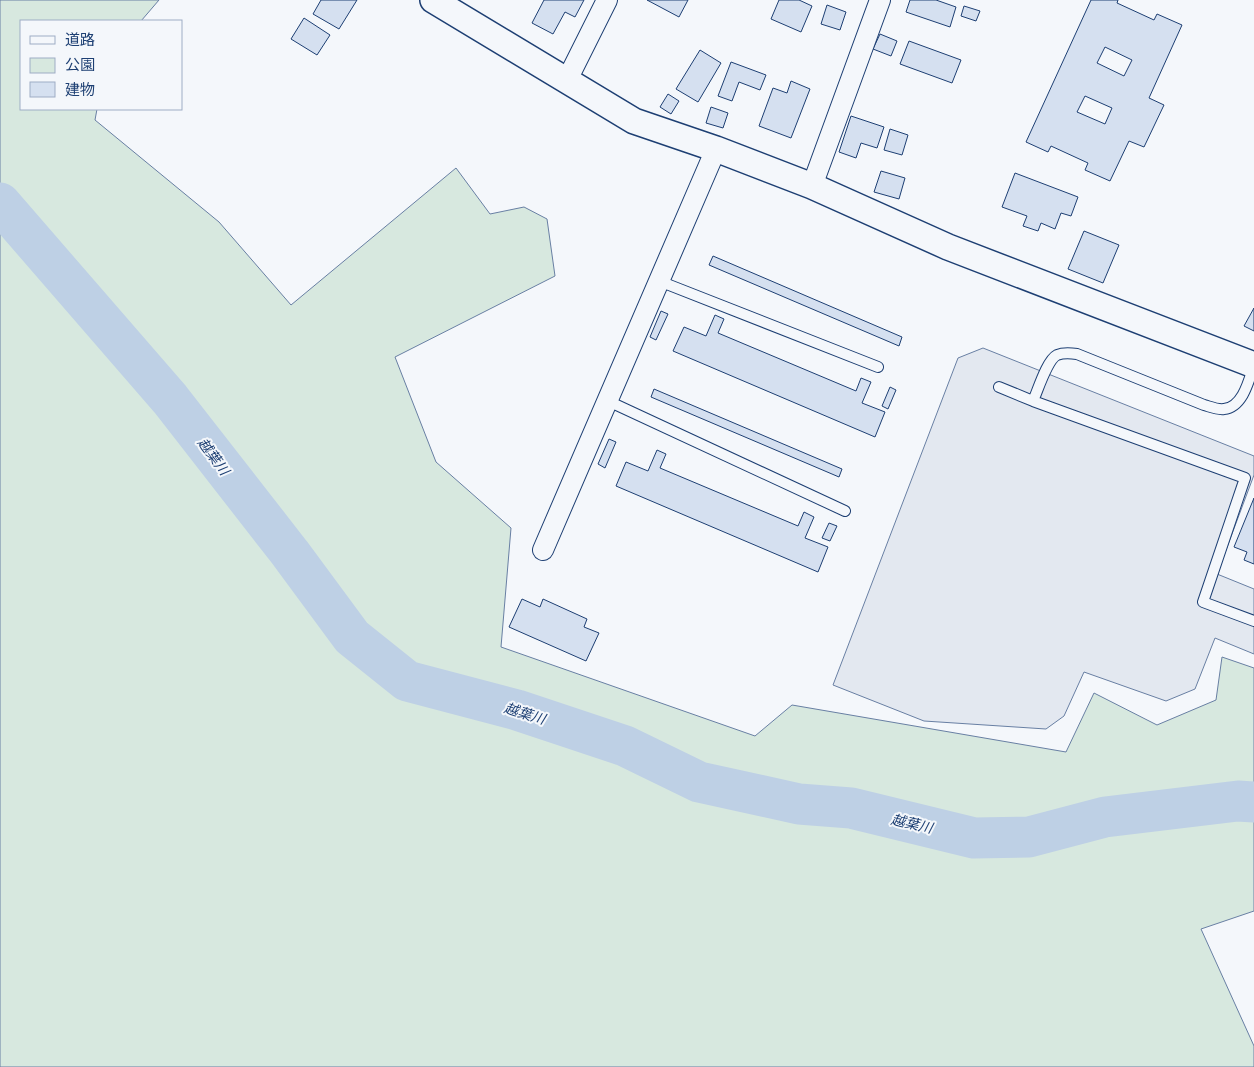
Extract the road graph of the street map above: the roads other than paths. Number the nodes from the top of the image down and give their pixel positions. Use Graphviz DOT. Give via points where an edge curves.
graph roads {
  1 [pos="433,0"];
  2 [pos="607,0"];
  3 [pos="880,0"];
  4 [pos="567,80"];
  5 [pos="716,149"];
  6 [pos="812,186"];
  7 [pos="659,281"];
  8 [pos="1254,365"];
  9 [pos="878,367"];
  10 [pos="999,387"];
  11 [pos="608,401"];
  12 [pos="1033,401"];
  13 [pos="845,511"];
  14 [pos="543,550"];
  15 [pos="1254,621"];
  1 -- 4 [label="street"];
  2 -- 4 [label="street"];
  3 -- 6 [label="street"];
  4 -- 5 [label="street" via="634,121"];
  5 -- 6 [label="street"];
  5 -- 7 [label="street"];
  6 -- 8 [label="street" via="948,247"];
  7 -- 9 [label="lane"];
  7 -- 11 [label="street"];
  8 -- 12 [label="lane" via="1237,404 1220,410 1068,353 1056,356 1050,363"];
  10 -- 12 [label="lane"];
  11 -- 13 [label="lane"];
  11 -- 14 [label="street"];
  12 -- 15 [label="lane" via="1245,478 1202,602"];
}
